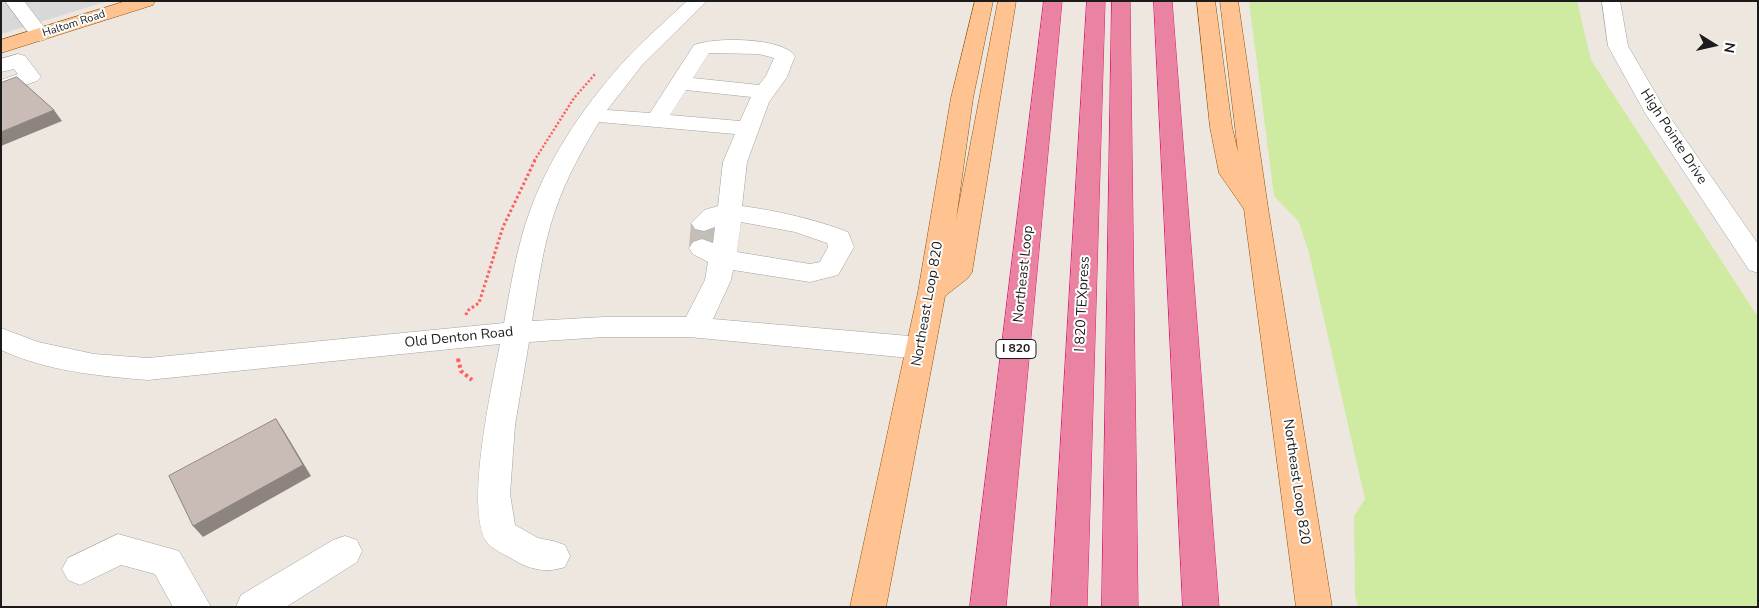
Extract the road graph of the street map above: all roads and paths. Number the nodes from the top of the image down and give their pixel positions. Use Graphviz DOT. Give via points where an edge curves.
graph roads {
  1 [pos="14,1"];
  2 [pos="146,1"];
  3 [pos="698,1"];
  4 [pos="984,1"];
  5 [pos="1007,1"];
  6 [pos="1053,1"];
  7 [pos="1096,1"];
  8 [pos="1121,1"];
  9 [pos="1163,1"];
  10 [pos="1206,1"];
  11 [pos="1229,1"];
  12 [pos="1611,1"];
  13 [pos="40,35"];
  14 [pos="1,47"];
  15 [pos="10,63"];
  16 [pos="679,83"];
  17 [pos="1,87"];
  18 [pos="766,92"];
  19 [pos="592,115"];
  20 [pos="656,120"];
  21 [pos="748,128"];
  22 [pos="1256,208"];
  23 [pos="730,213"];
  24 [pos="710,243"];
  25 [pos="1758,264"];
  26 [pos="932,292"];
  27 [pos="694,328"];
  28 [pos="517,332"];
  29 [pos="1,338"];
  30 [pos="920,348"];
  31 [pos="457,363"];
  32 [pos="472,380"];
  33 [pos="345,551"];
  34 [pos="553,556"];
  35 [pos="80,569"];
  36 [pos="193,607"];
  37 [pos="254,607"];
  38 [pos="868,607"];
  39 [pos="988,607"];
  40 [pos="1069,607"];
  41 [pos="1120,607"];
  42 [pos="1201,607"];
  43 [pos="1314,607"];
  1 -- 13 [label="street"];
  2 -- 13 [label="main road, Haltom Road"];
  3 -- 19 [label="street" via="636,60"];
  4 -- 26 [label="main road, Northeast Loop 820" via="962,98"];
  5 -- 26 [label="main road" via="959,272"];
  6 -- 39 [label="highway, Northeast Loop / I 820"];
  7 -- 40 [label="highway, I 820 TEXpress"];
  8 -- 41 [label="highway"];
  9 -- 42 [label="highway"];
  10 -- 22 [label="main road" via="1221,127 1231,173"];
  11 -- 22 [label="main road, Northeast Loop 820"];
  12 -- 25 [label="street, High Pointe Drive" via="1618,46 1656,113"];
  13 -- 14 [label="main road, Haltom Road"];
  15 -- 17 [label="street" via="30,77"];
  16 -- 18 [label="street"];
  16 -- 18 [label="street" via="701,48 769,49 785,56"];
  16 -- 20 [label="street"];
  18 -- 21 [label="street" via="758,102"];
  19 -- 20 [label="street"];
  19 -- 28 [label="street" via="564,160 543,209"];
  20 -- 21 [label="street"];
  21 -- 23 [label="street" via="735,162"];
  22 -- 43 [label="main road, Northeast Loop 820"];
  23 -- 24 [label="street"];
  23 -- 24 [label="street" via="714,214"];
  23 -- 24 [label="street" via="804,225 839,238 841,247 829,269 810,273"];
  24 -- 27 [label="street" via="718,280"];
  26 -- 30 [label="main road, Northeast Loop 820"];
  27 -- 28 [label="street, Old Denton Road" via="604,327"];
  27 -- 30 [label="street, Old Denton Road"];
  28 -- 29 [label="street, Old Denton Road" via="148,368 94,365 32,352"];
  28 -- 34 [label="street" via="500,425 494,494 499,533 532,553"];
  30 -- 38 [label="main road, Northeast Loop 820"];
  31 -- 32 [label="path" via="464,376"];
  33 -- 37 [label="street"];
  35 -- 36 [label="street" via="118,549 167,562"];
}
